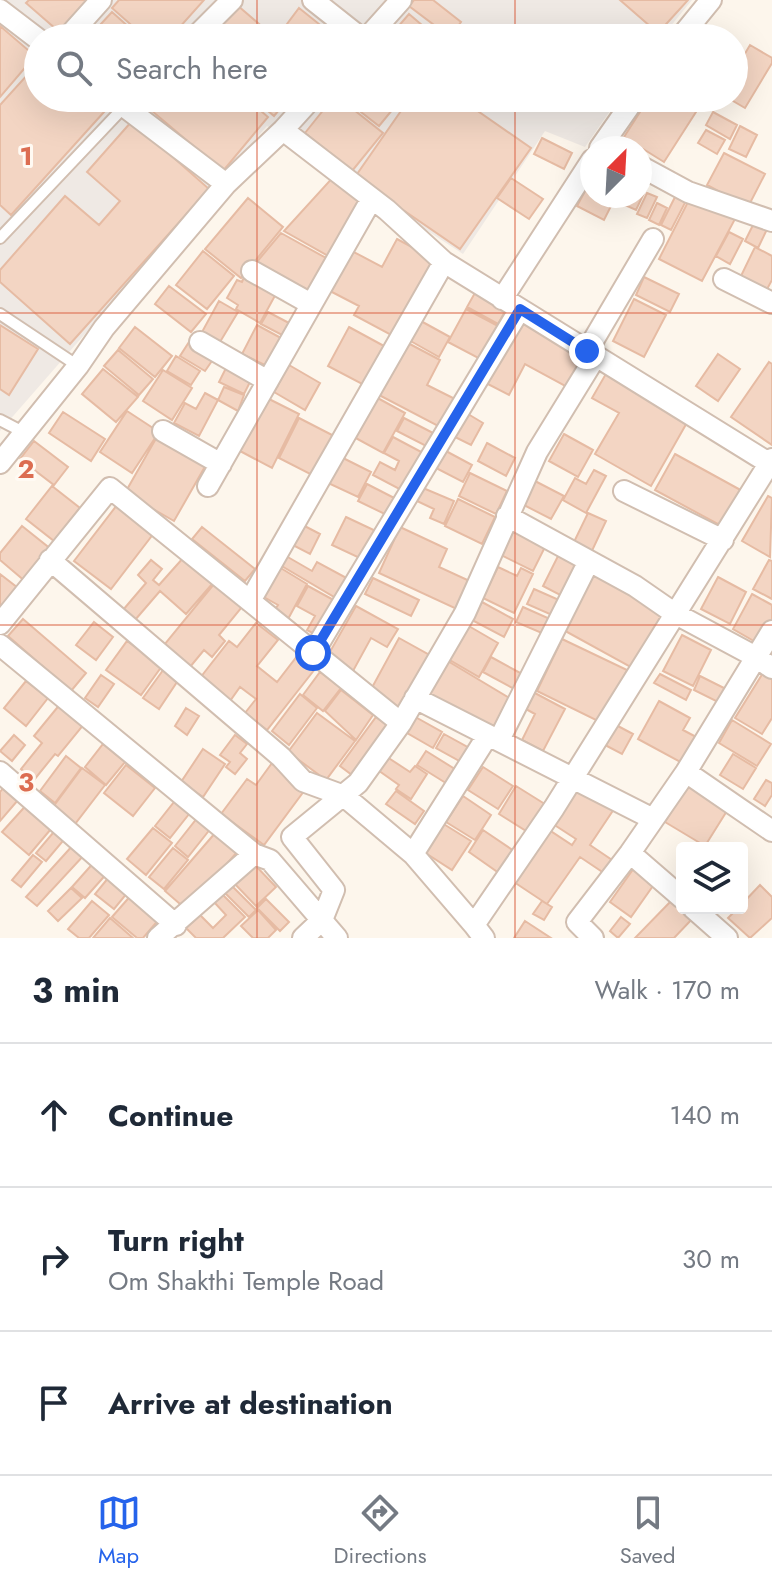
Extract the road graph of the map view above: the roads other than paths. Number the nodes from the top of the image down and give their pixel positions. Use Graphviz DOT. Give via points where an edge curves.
graph roads {
  1 [pos="101,0"];
  2 [pos="232,0"];
  3 [pos="313,0"];
  4 [pos="401,0"];
  5 [pos="711,0"];
  6 [pos="0,10"];
  7 [pos="80,24"];
  8 [pos="208,24"];
  9 [pos="345,24"];
  10 [pos="378,24"];
  11 [pos="691,24"];
  12 [pos="24,28"];
  13 [pos="113,112"];
  14 [pos="137,112"];
  15 [pos="299,112"];
  16 [pos="626,112"];
  17 [pos="283,130"];
  18 [pos="610,136"];
  19 [pos="652,172"];
  20 [pos="226,184"];
  21 [pos="580,186"];
  22 [pos="371,200"];
  23 [pos="772,221"];
  24 [pos="0,238"];
  25 [pos="653,239"];
  26 [pos="444,262"];
  27 [pos="252,271"];
  28 [pos="724,279"];
  29 [pos="772,303"];
  30 [pos="311,304"];
  31 [pos="511,304"];
  32 [pos="0,314"];
  33 [pos="200,342"];
  34 [pos="591,354"];
  35 [pos="78,366"];
  36 [pos="268,381"];
  37 [pos="0,420"];
  38 [pos="163,431"];
  39 [pos="23,432"];
  40 [pos="0,463"];
  41 [pos="771,463"];
  42 [pos="221,464"];
  43 [pos="208,486"];
  44 [pos="624,491"];
  45 [pos="507,516"];
  46 [pos="723,540"];
  47 [pos="50,560"];
  48 [pos="589,561"];
  49 [pos="250,601"];
  50 [pos="674,613"];
  51 [pos="0,624"];
  52 [pos="772,631"];
  53 [pos="0,645"];
  54 [pos="313,653"];
  55 [pos="764,663"];
  56 [pos="415,698"];
  57 [pos="401,723"];
  58 [pos="494,737"];
  59 [pos="0,772"];
  60 [pos="686,772"];
  61 [pos="572,777"];
  62 [pos="344,796"];
  63 [pos="653,819"];
  64 [pos="772,831"];
  65 [pos="630,853"];
  66 [pos="254,854"];
  67 [pos="413,854"];
  68 [pos="676,893"];
  69 [pos="700,914"];
  70 [pos="322,920"];
  71 [pos="176,925"];
  72 [pos="571,930"];
  73 [pos="479,932"];
  74 [pos="158,938"];
  75 [pos="303,938"];
  76 [pos="337,938"];
  77 [pos="593,938"];
  78 [pos="727,938"];
  1 -- 7 [label="street"];
  2 -- 8 [label="street"];
  3 -- 9 [label="street"];
  4 -- 10 [label="street"];
  5 -- 11 [label="street"];
  6 -- 12 [label="street"];
  13 -- 24 [label="lane"];
  14 -- 20 [label="street"];
  15 -- 17 [label="street"];
  16 -- 18 [label="street"];
  17 -- 20 [label="street"];
  17 -- 22 [label="street"];
  19 -- 23 [label="street" via="688,192"];
  20 -- 35 [label="street"];
  21 -- 31 [label="street"];
  22 -- 26 [label="street"];
  22 -- 30 [label="street"];
  25 -- 34 [label="street"];
  26 -- 31 [label="street"];
  26 -- 49 [label="street"];
  27 -- 30 [label="street"];
  28 -- 29 [label="street"];
  30 -- 36 [label="street"];
  31 -- 34 [label="street"];
  31 -- 54 [label="street"];
  32 -- 35 [label="lane"];
  33 -- 36 [label="street"];
  34 -- 41 [label="street"];
  34 -- 45 [label="street"];
  35 -- 39 [label="street"];
  36 -- 42 [label="street"];
  37 -- 39 [label="lane"];
  38 -- 42 [label="street"];
  39 -- 40 [label="street"];
  41 -- 46 [label="street"];
  42 -- 43 [label="street"];
  44 -- 46 [label="street"];
  45 -- 48 [label="street"];
  45 -- 56 [label="street" via="465,613"];
  46 -- 50 [label="street"];
  47 -- 49 [label="street" via="110,488"];
  47 -- 51 [label="street"];
  47 -- 62 [label="street" via="303,781"];
  48 -- 50 [label="street"];
  48 -- 58 [label="street"];
  49 -- 54 [label="street"];
  50 -- 55 [label="street"];
  50 -- 61 [label="street"];
  52 -- 55 [label="street"];
  53 -- 66 [label="street"];
  54 -- 57 [label="street"];
  55 -- 60 [label="street"];
  56 -- 57 [label="street"];
  56 -- 58 [label="street"];
  57 -- 62 [label="street"];
  58 -- 61 [label="street"];
  58 -- 67 [label="street"];
  59 -- 71 [label="street"];
  60 -- 63 [label="street"];
  60 -- 64 [label="street"];
  61 -- 63 [label="street"];
  61 -- 73 [label="street"];
  62 -- 67 [label="street"];
  62 -- 70 [label="street" via="292,837 334,890"];
  63 -- 65 [label="street"];
  65 -- 68 [label="street"];
  65 -- 72 [label="street"];
  66 -- 70 [label="street" via="270,860"];
  66 -- 71 [label="street"];
  67 -- 73 [label="street"];
  69 -- 78 [label="street"];
  70 -- 75 [label="street"];
  70 -- 76 [label="street"];
  71 -- 74 [label="street"];
  72 -- 77 [label="street"];
}
